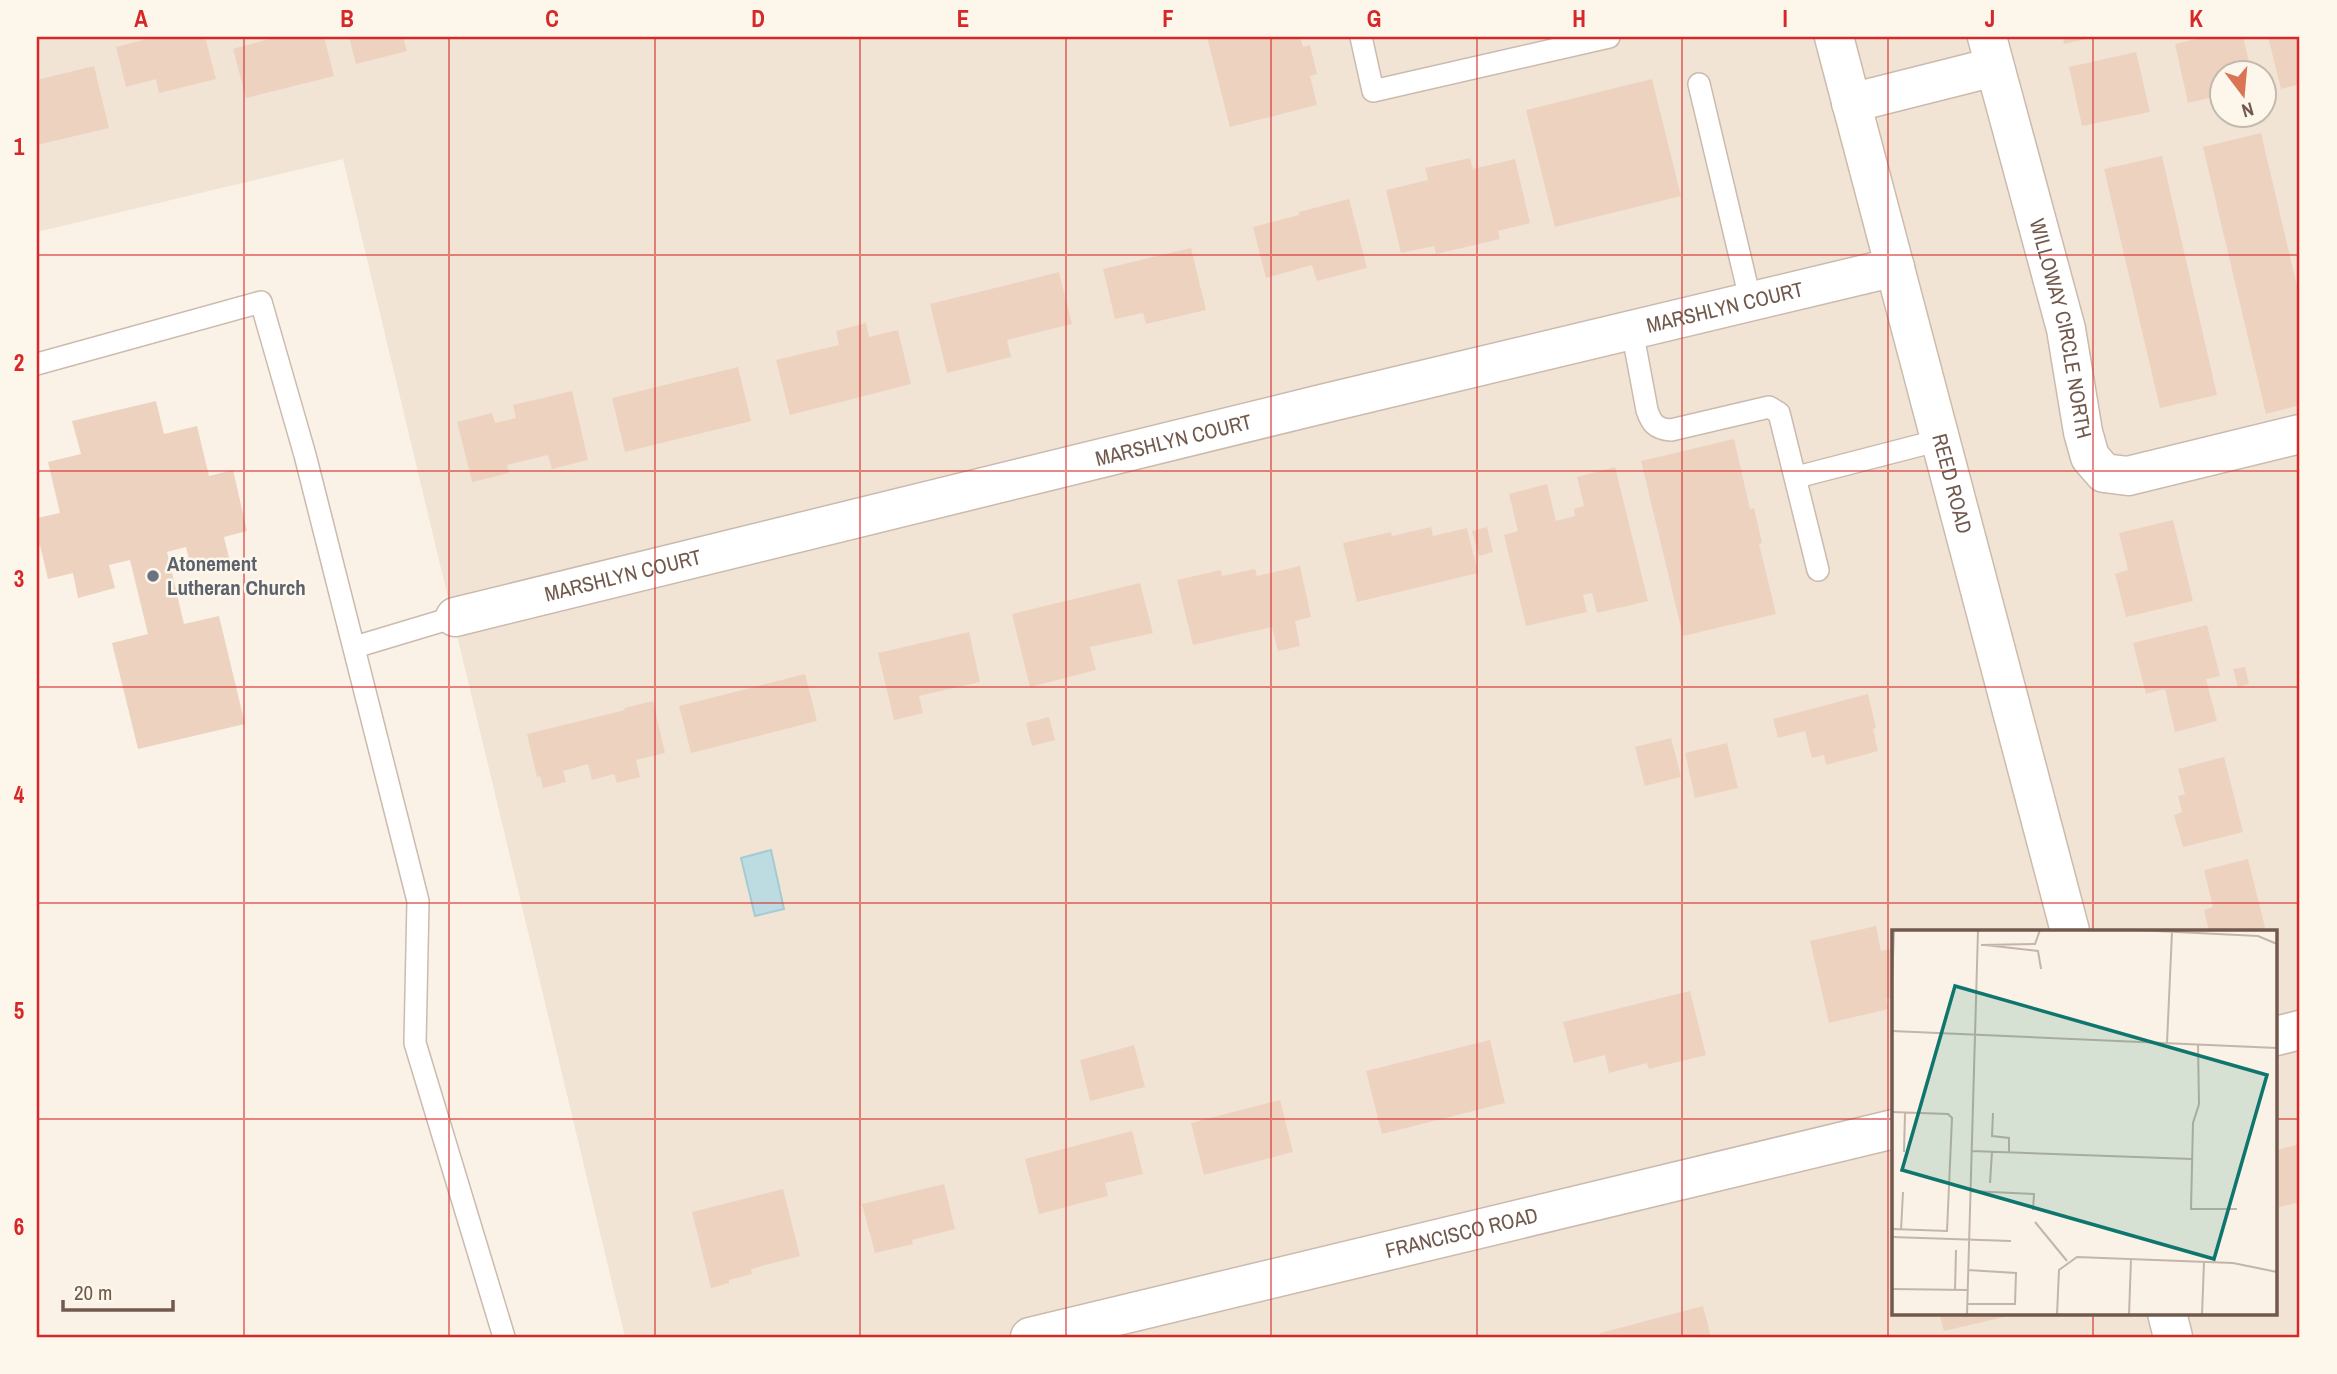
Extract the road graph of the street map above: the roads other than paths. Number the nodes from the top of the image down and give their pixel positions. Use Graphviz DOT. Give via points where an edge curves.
graph roads {
  1 [pos="1361,37"];
  2 [pos="1609,37"];
  3 [pos="1834,37"];
  4 [pos="1990,52"];
  5 [pos="1699,83"];
  6 [pos="1851,103"];
  7 [pos="1895,267"];
  8 [pos="1751,303"];
  9 [pos="1632,330"];
  10 [pos="37,364"];
  11 [pos="2300,434"];
  12 [pos="1940,440"];
  13 [pos="1797,477"];
  14 [pos="1818,570"];
  15 [pos="455,617"];
  16 [pos="355,647"];
  17 [pos="2070,930"];
  18 [pos="2300,1030"];
  19 [pos="2278,1036"];
  20 [pos="1892,1129"];
  21 [pos="2167,1314"];
  22 [pos="504,1337"];
  23 [pos="1030,1337"];
  24 [pos="2172,1337"];
  1 -- 2 [label="lane" via="1373,91"];
  3 -- 6 [label="street, REED ROAD"];
  4 -- 6 [label="street"];
  4 -- 11 [label="street, WILLOWAY CIRCLE NORTH" via="2066,329 2090,457 2104,472 2128,477"];
  5 -- 8 [label="lane"];
  6 -- 7 [label="street, REED ROAD"];
  7 -- 8 [label="street, MARSHLYN COURT"];
  7 -- 12 [label="street, REED ROAD"];
  8 -- 9 [label="street, MARSHLYN COURT"];
  9 -- 13 [label="lane" via="1647,410 1661,430 1769,407 1779,413"];
  9 -- 15 [label="street, MARSHLYN COURT"];
  10 -- 16 [label="lane" via="261,302"];
  12 -- 13 [label="lane"];
  12 -- 17 [label="street, REED ROAD"];
  13 -- 14 [label="lane"];
  15 -- 16 [label="lane"];
  16 -- 22 [label="lane" via="418,901 415,1044"];
  18 -- 19 [label="street"];
  20 -- 23 [label="street, FRANCISCO ROAD"];
  21 -- 24 [label="street"];
}
